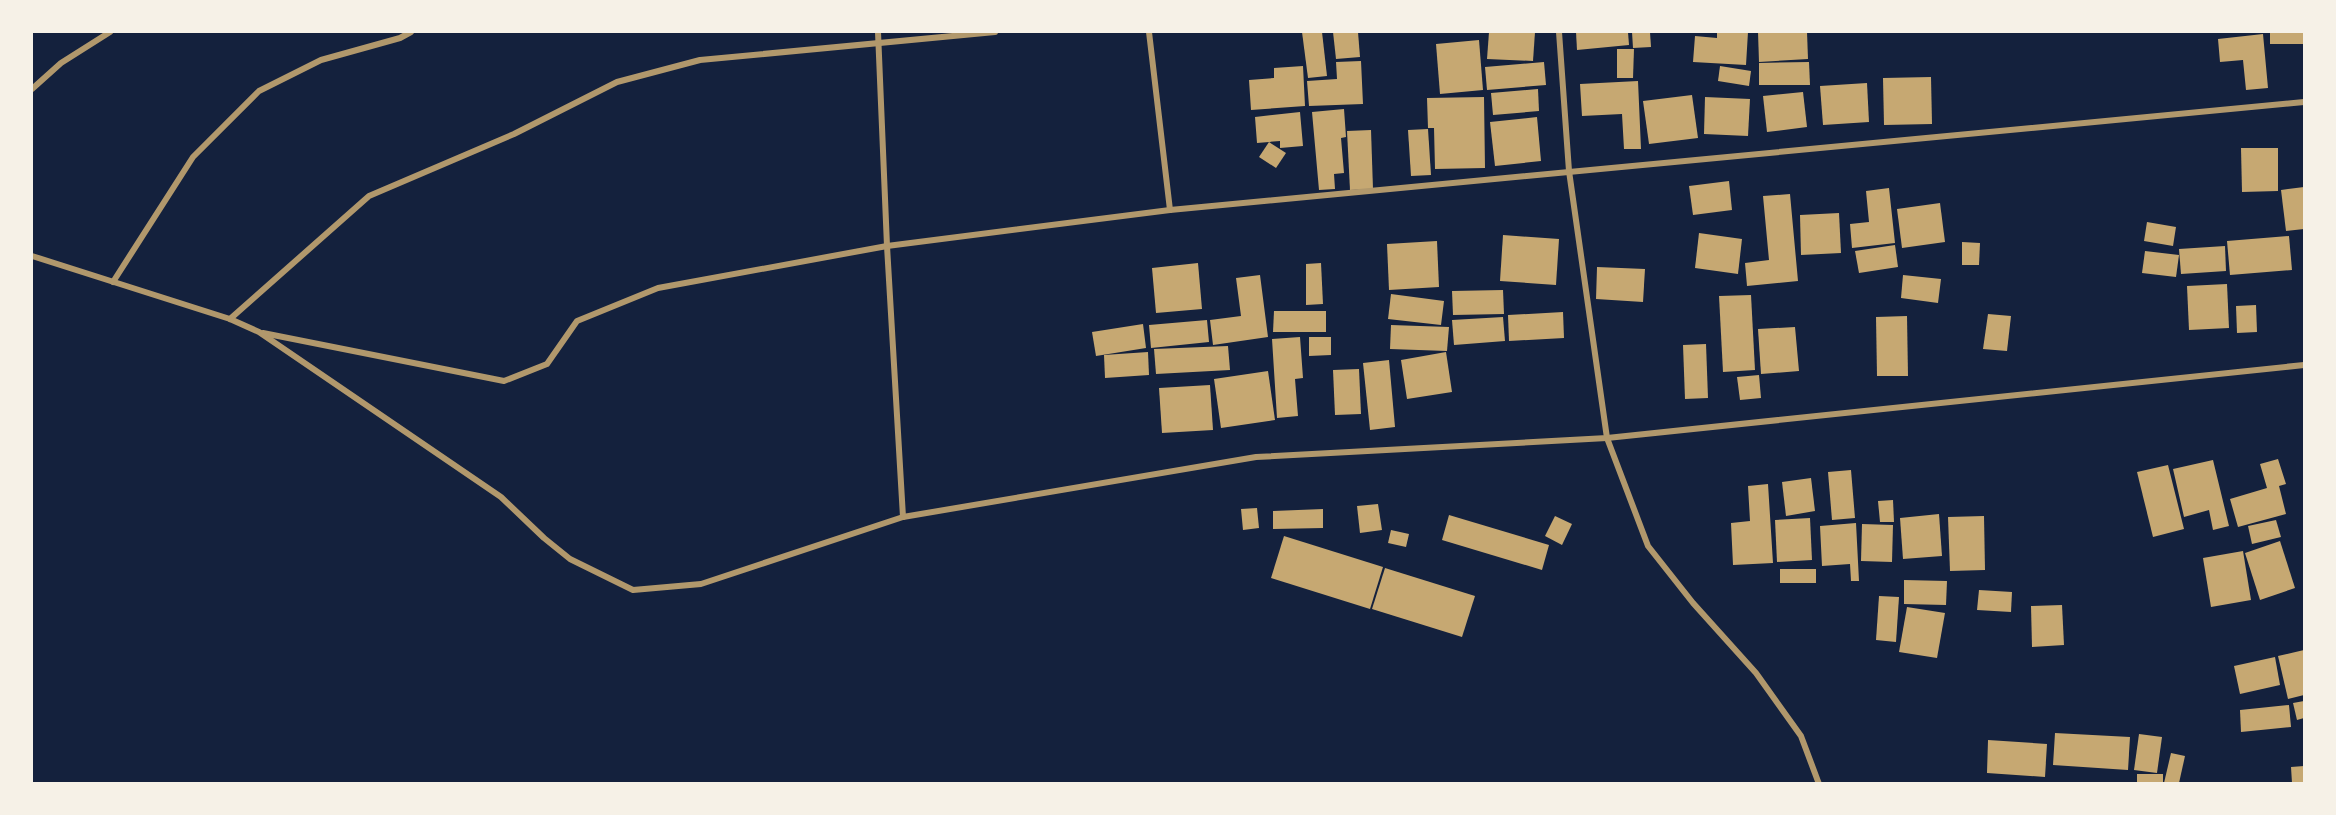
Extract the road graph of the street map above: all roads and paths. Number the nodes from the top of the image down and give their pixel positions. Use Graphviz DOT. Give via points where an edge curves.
graph roads {
  1 [pos="110,32"];
  2 [pos="411,32"];
  3 [pos="878,32"];
  4 [pos="995,32"];
  5 [pos="1149,32"];
  6 [pos="1559,32"];
  7 [pos="880,43"];
  8 [pos="32,89"];
  9 [pos="2304,102"];
  10 [pos="1569,171"];
  11 [pos="1170,210"];
  12 [pos="887,246"];
  13 [pos="32,256"];
  14 [pos="113,282"];
  15 [pos="230,319"];
  16 [pos="259,332"];
  17 [pos="2304,365"];
  18 [pos="1606,438"];
  19 [pos="903,517"];
  20 [pos="1819,783"];
  1 -- 8 [label="street" via="61,63"];
  2 -- 14 [label="street" via="321,60 260,91 193,157"];
  3 -- 7 [label="street"];
  4 -- 7 [label="street"];
  5 -- 11 [label="street"];
  6 -- 10 [label="street"];
  7 -- 12 [label="street"];
  7 -- 15 [label="street" via="699,60 617,82 514,134 369,196"];
  9 -- 10 [label="street"];
  10 -- 11 [label="street"];
  10 -- 18 [label="street"];
  11 -- 12 [label="street"];
  12 -- 16 [label="street" via="658,288 577,321 547,364 504,381"];
  12 -- 19 [label="street"];
  13 -- 14 [label="street"];
  14 -- 15 [label="street"];
  15 -- 16 [label="street"];
  16 -- 19 [label="street" via="501,497 570,559 633,590 701,584"];
  17 -- 18 [label="street"];
  18 -- 19 [label="street" via="1256,457"];
  18 -- 20 [label="street" via="1648,546 1756,673 1801,736"];
}
